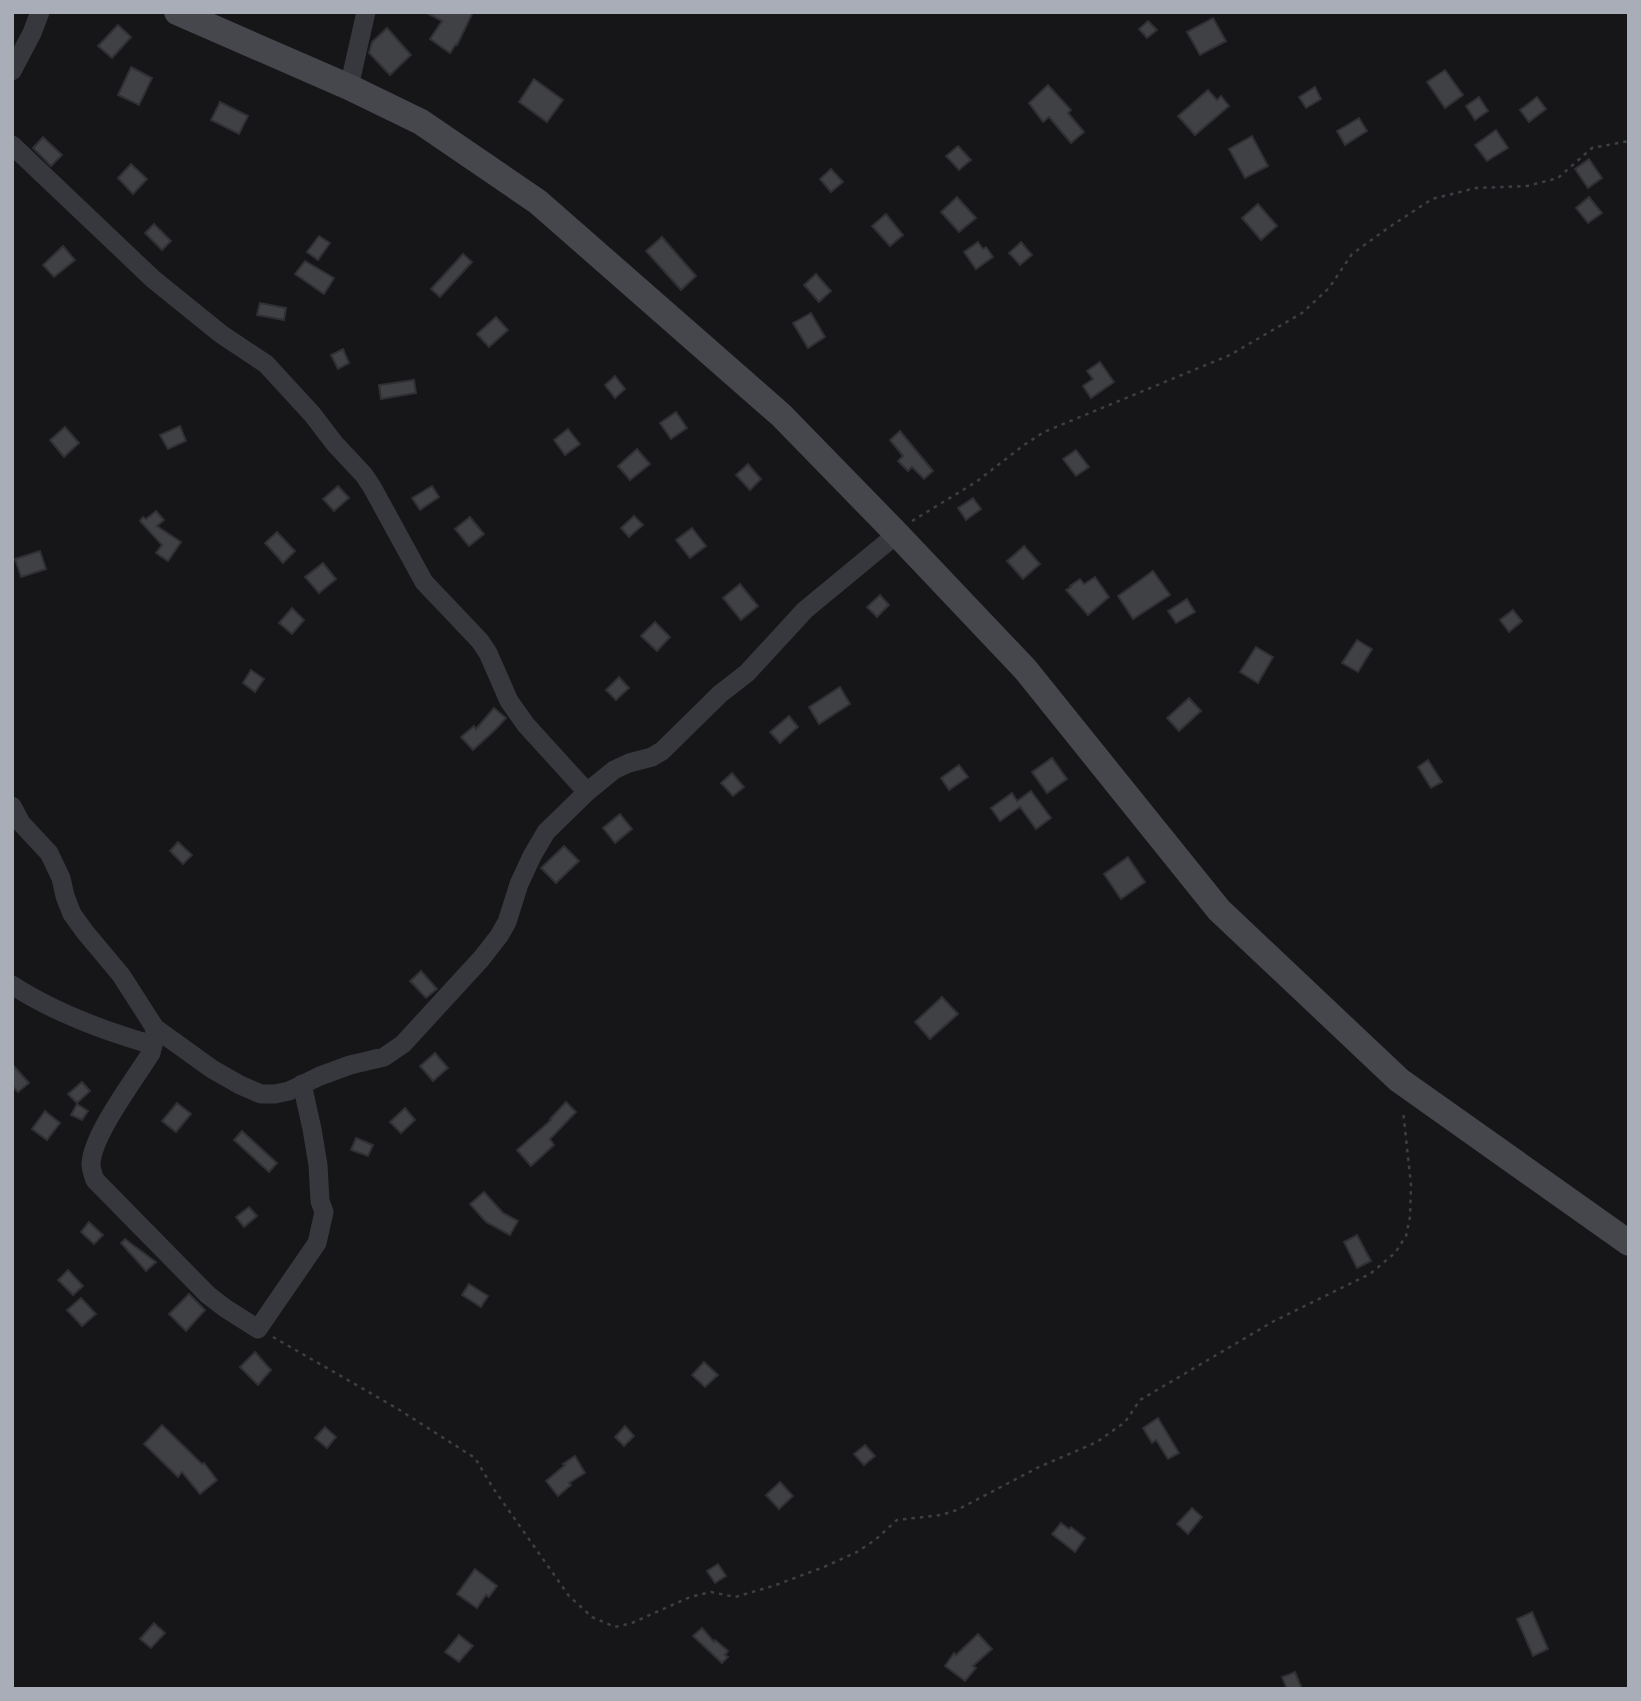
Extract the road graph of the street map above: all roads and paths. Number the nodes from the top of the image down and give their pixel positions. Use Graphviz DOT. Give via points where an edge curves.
graph roads {
  1 [pos="40,12"];
  2 [pos="177,12"];
  3 [pos="366,12"];
  4 [pos="12,71"];
  5 [pos="349,86"];
  6 [pos="1629,141"];
  7 [pos="12,145"];
  8 [pos="897,534"];
  9 [pos="587,793"];
  10 [pos="12,806"];
  11 [pos="12,985"];
  12 [pos="154,1037"];
  13 [pos="1399,1080"];
  14 [pos="302,1084"];
  15 [pos="1629,1243"];
  16 [pos="258,1329"];
  1 -- 4 [label="street"];
  2 -- 5 [label="street"];
  3 -- 5 [label="street"];
  5 -- 8 [label="street" via="421,122 538,202 781,415"];
  6 -- 8 [label="path" via="1592,148 1558,178 1527,186 1476,188 1432,199 1352,254 1329,288 1302,313 1230,355 1044,432"];
  7 -- 9 [label="street" via="153,279 266,364 312,414 372,487 424,582 481,641 509,701 526,725"];
  8 -- 9 [label="street" via="805,610 747,673 662,751 614,770"];
  8 -- 13 [label="street" via="1025,669 1219,910"];
  9 -- 14 [label="street" via="546,832 499,936 402,1044 384,1057"];
  10 -- 12 [label="street" via="49,853 72,914 121,975"];
  11 -- 12 [label="street" via="109,1032"];
  12 -- 14 [label="street" via="261,1094 289,1091"];
  12 -- 16 [label="street" via="146,1061 96,1144 91,1161 95,1180 208,1295"];
  13 -- 15 [label="street"];
  13 -- 16 [label="path" via="1411,1185 1410,1217 1406,1236 1395,1253 1370,1274 1274,1321 1140,1400 1125,1422 1097,1442 957,1510 897,1520 858,1552 773,1586 735,1597 711,1592 690,1597 632,1623 615,1626 592,1616 569,1596 475,1458"];
  14 -- 16 [label="street" via="324,1212 321,1229 317,1243"];
}
